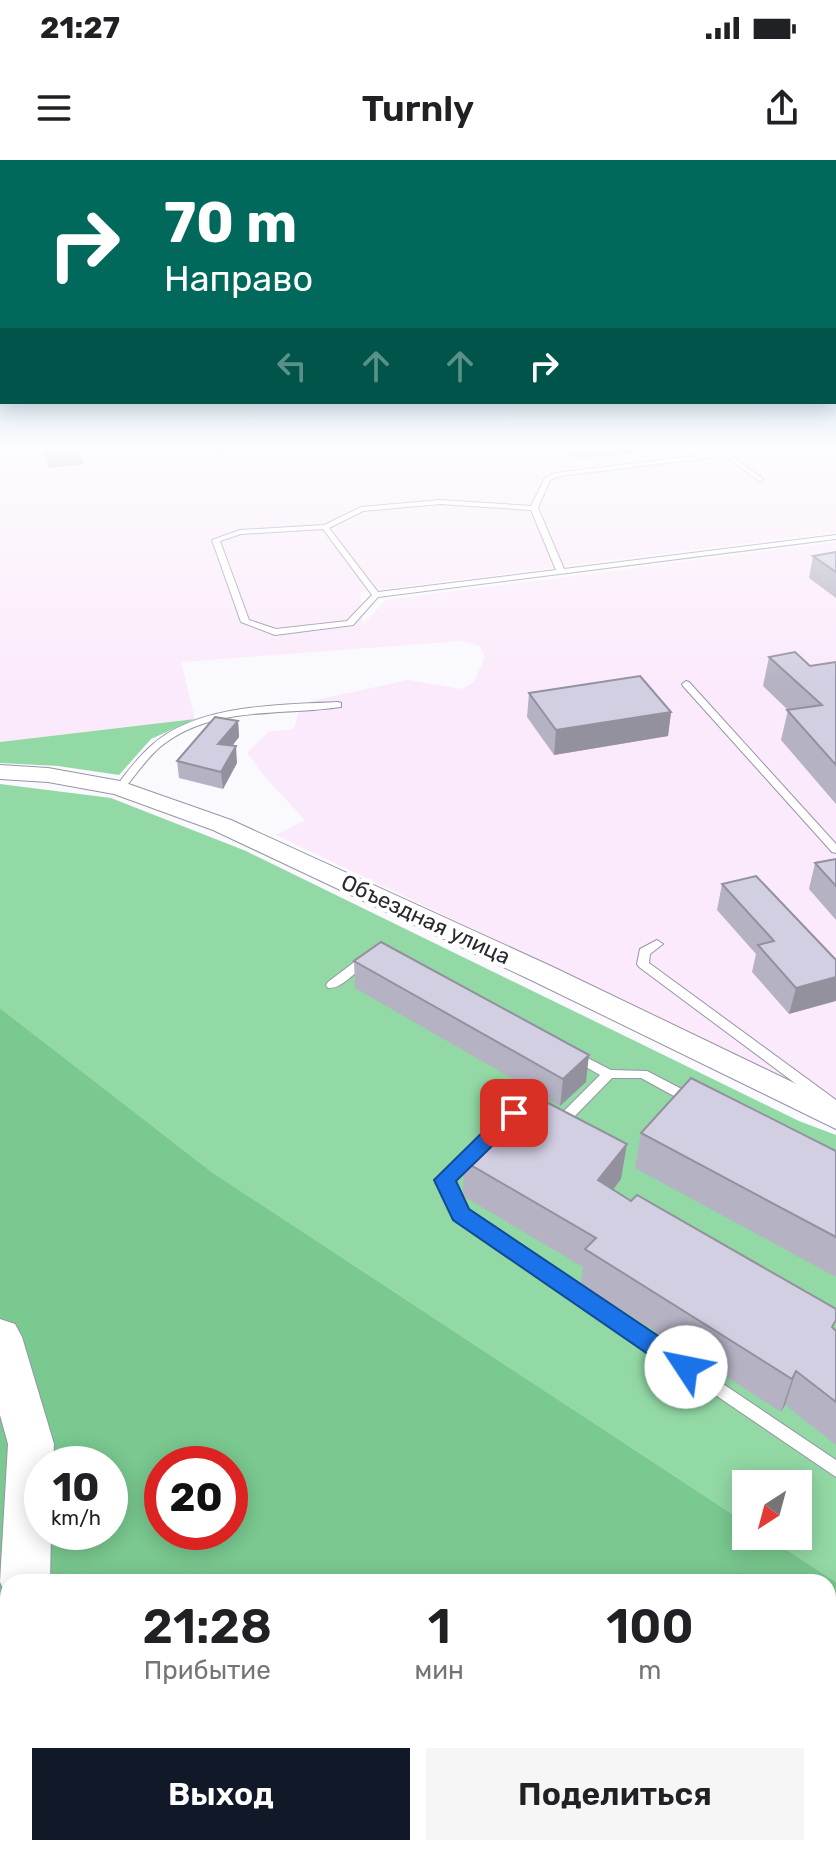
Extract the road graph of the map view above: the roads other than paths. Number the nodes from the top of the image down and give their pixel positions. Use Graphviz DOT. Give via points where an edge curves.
graph roads {
  1 [pos="329,525"];
  2 [pos="541,525"];
  3 [pos="325,527"];
  4 [pos="836,537"];
  5 [pos="561,572"];
  6 [pos="376,595"];
  7 [pos="686,684"];
  8 [pos="338,705"];
  9 [pos="0,772"];
  10 [pos="120,788"];
  11 [pos="836,850"];
  12 [pos="657,944"];
  13 [pos="375,962"];
  14 [pos="332,985"];
  15 [pos="567,1051"];
  16 [pos="609,1074"];
  17 [pos="698,1103"];
  18 [pos="836,1107"];
  19 [pos="540,1115"];
  20 [pos="836,1117"];
  21 [pos="504,1122"];
  22 [pos="0,1337"];
  23 [pos="836,1469"];
  24 [pos="25,1574"];
  1 -- 3 [label="lane"];
  2 -- 5 [label="lane"];
  3 -- 6 [label="lane"];
  3 -- 6 [label="lane" via="240,532 216,540 245,622 275,632 350,623"];
  4 -- 5 [label="lane"];
  5 -- 6 [label="lane"];
  7 -- 11 [label="lane"];
  8 -- 10 [label="lane" via="249,710 200,722 159,742"];
  9 -- 10 [label="street, Объездная улица"];
  10 -- 20 [label="street, Объездная улица" via="308,864"];
  12 -- 18 [label="lane" via="644,952 643,964"];
  13 -- 14 [label="lane" via="361,963"];
  15 -- 16 [label="lane"];
  16 -- 17 [label="lane" via="643,1074"];
  16 -- 19 [label="lane" via="566,1117"];
  21 -- 23 [label="lane" via="444,1180 461,1215"];
  22 -- 24 [label="main road" via="31,1444"];
}
